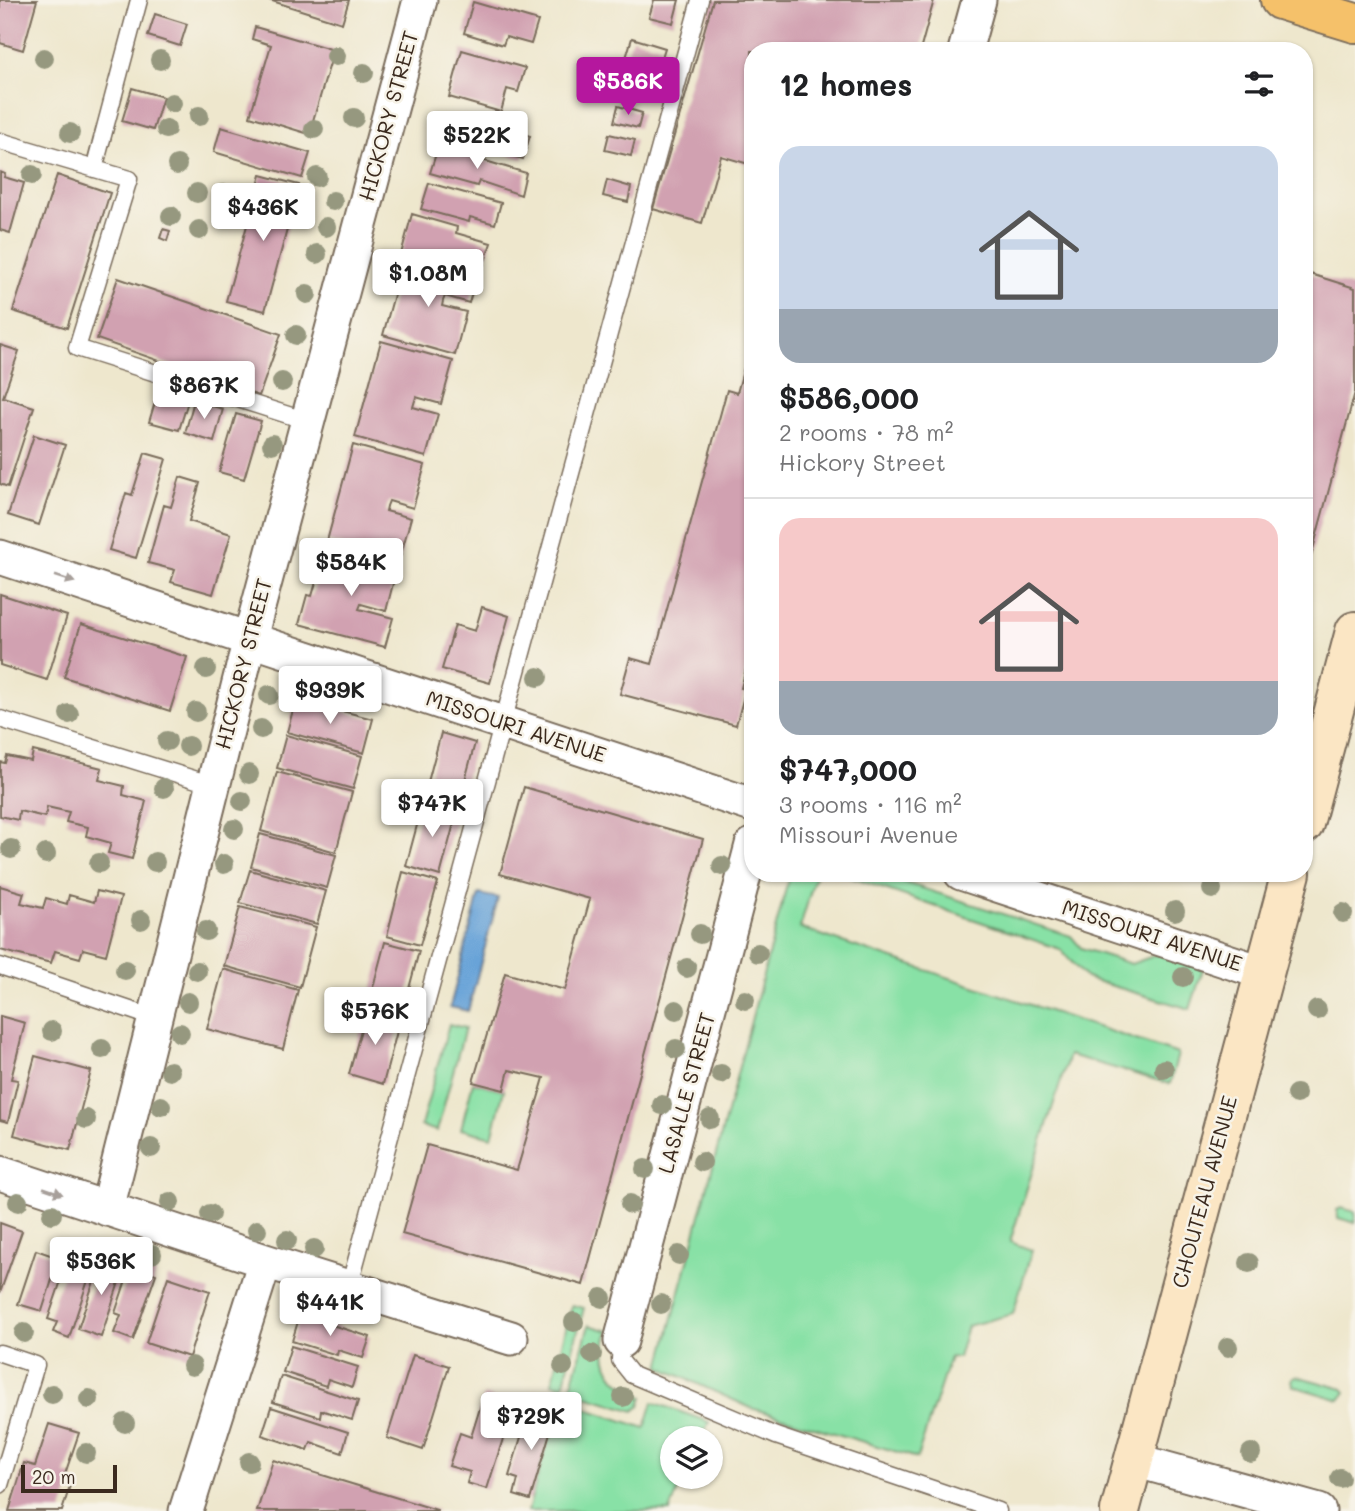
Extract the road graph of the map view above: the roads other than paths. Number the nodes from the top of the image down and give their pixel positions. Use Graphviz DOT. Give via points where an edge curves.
graph roads {
  1 [pos="139,0"];
  2 [pos="420,0"];
  3 [pos="700,0"];
  4 [pos="979,0"];
  5 [pos="1280,0"];
  6 [pos="1355,23"];
  7 [pos="967,42"];
  8 [pos="0,141"];
  9 [pos="94,169"];
  10 [pos="307,421"];
  11 [pos="0,557"];
  12 [pos="1355,631"];
  13 [pos="250,640"];
  14 [pos="0,719"];
  15 [pos="504,723"];
  16 [pos="213,785"];
  17 [pos="1313,790"];
  18 [pos="744,802"];
  19 [pos="744,875"];
  20 [pos="988,882"];
  21 [pos="1289,882"];
  22 [pos="0,966"];
  23 [pos="1264,973"];
  24 [pos="154,1018"];
  25 [pos="0,1173"];
  26 [pos="107,1209"];
  27 [pos="265,1261"];
  28 [pos="349,1287"];
  29 [pos="512,1338"];
  30 [pos="621,1341"];
  31 [pos="0,1353"];
  32 [pos="1134,1461"];
  33 [pos="0,1485"];
  34 [pos="186,1511"];
  35 [pos="998,1511"];
  36 [pos="1120,1511"];
  37 [pos="1318,1511"];
  1 -- 9 [label="lane"];
  2 -- 10 [label="street, HICKORY STREET"];
  3 -- 15 [label="lane"];
  4 -- 7 [label="street"];
  5 -- 6 [label="main road"];
  8 -- 9 [label="lane"];
  9 -- 10 [label="lane" via="129,179 77,348"];
  10 -- 13 [label="street, HICKORY STREET"];
  11 -- 13 [label="street, MISSOURI AVENUE, one-way"];
  12 -- 17 [label="main road"];
  13 -- 15 [label="street, MISSOURI AVENUE"];
  13 -- 16 [label="street, HICKORY STREET"];
  14 -- 16 [label="lane"];
  15 -- 18 [label="street, MISSOURI AVENUE"];
  15 -- 28 [label="lane"];
  16 -- 24 [label="street, HICKORY STREET"];
  19 -- 30 [label="street, LASALLE STREET"];
  20 -- 23 [label="street, MISSOURI AVENUE"];
  21 -- 23 [label="main road, CHOUTEAU AVENUE"];
  22 -- 24 [label="lane"];
  23 -- 32 [label="main road, CHOUTEAU AVENUE"];
  24 -- 26 [label="street, HICKORY STREET"];
  25 -- 26 [label="street, one-way"];
  26 -- 27 [label="street"];
  27 -- 28 [label="street"];
  27 -- 34 [label="street"];
  28 -- 29 [label="street"];
  30 -- 35 [label="lane" via="620,1360 632,1375 776,1436"];
  31 -- 33 [label="lane" via="36,1365"];
  32 -- 36 [label="main road, CHOUTEAU AVENUE"];
  32 -- 37 [label="street"];
}
